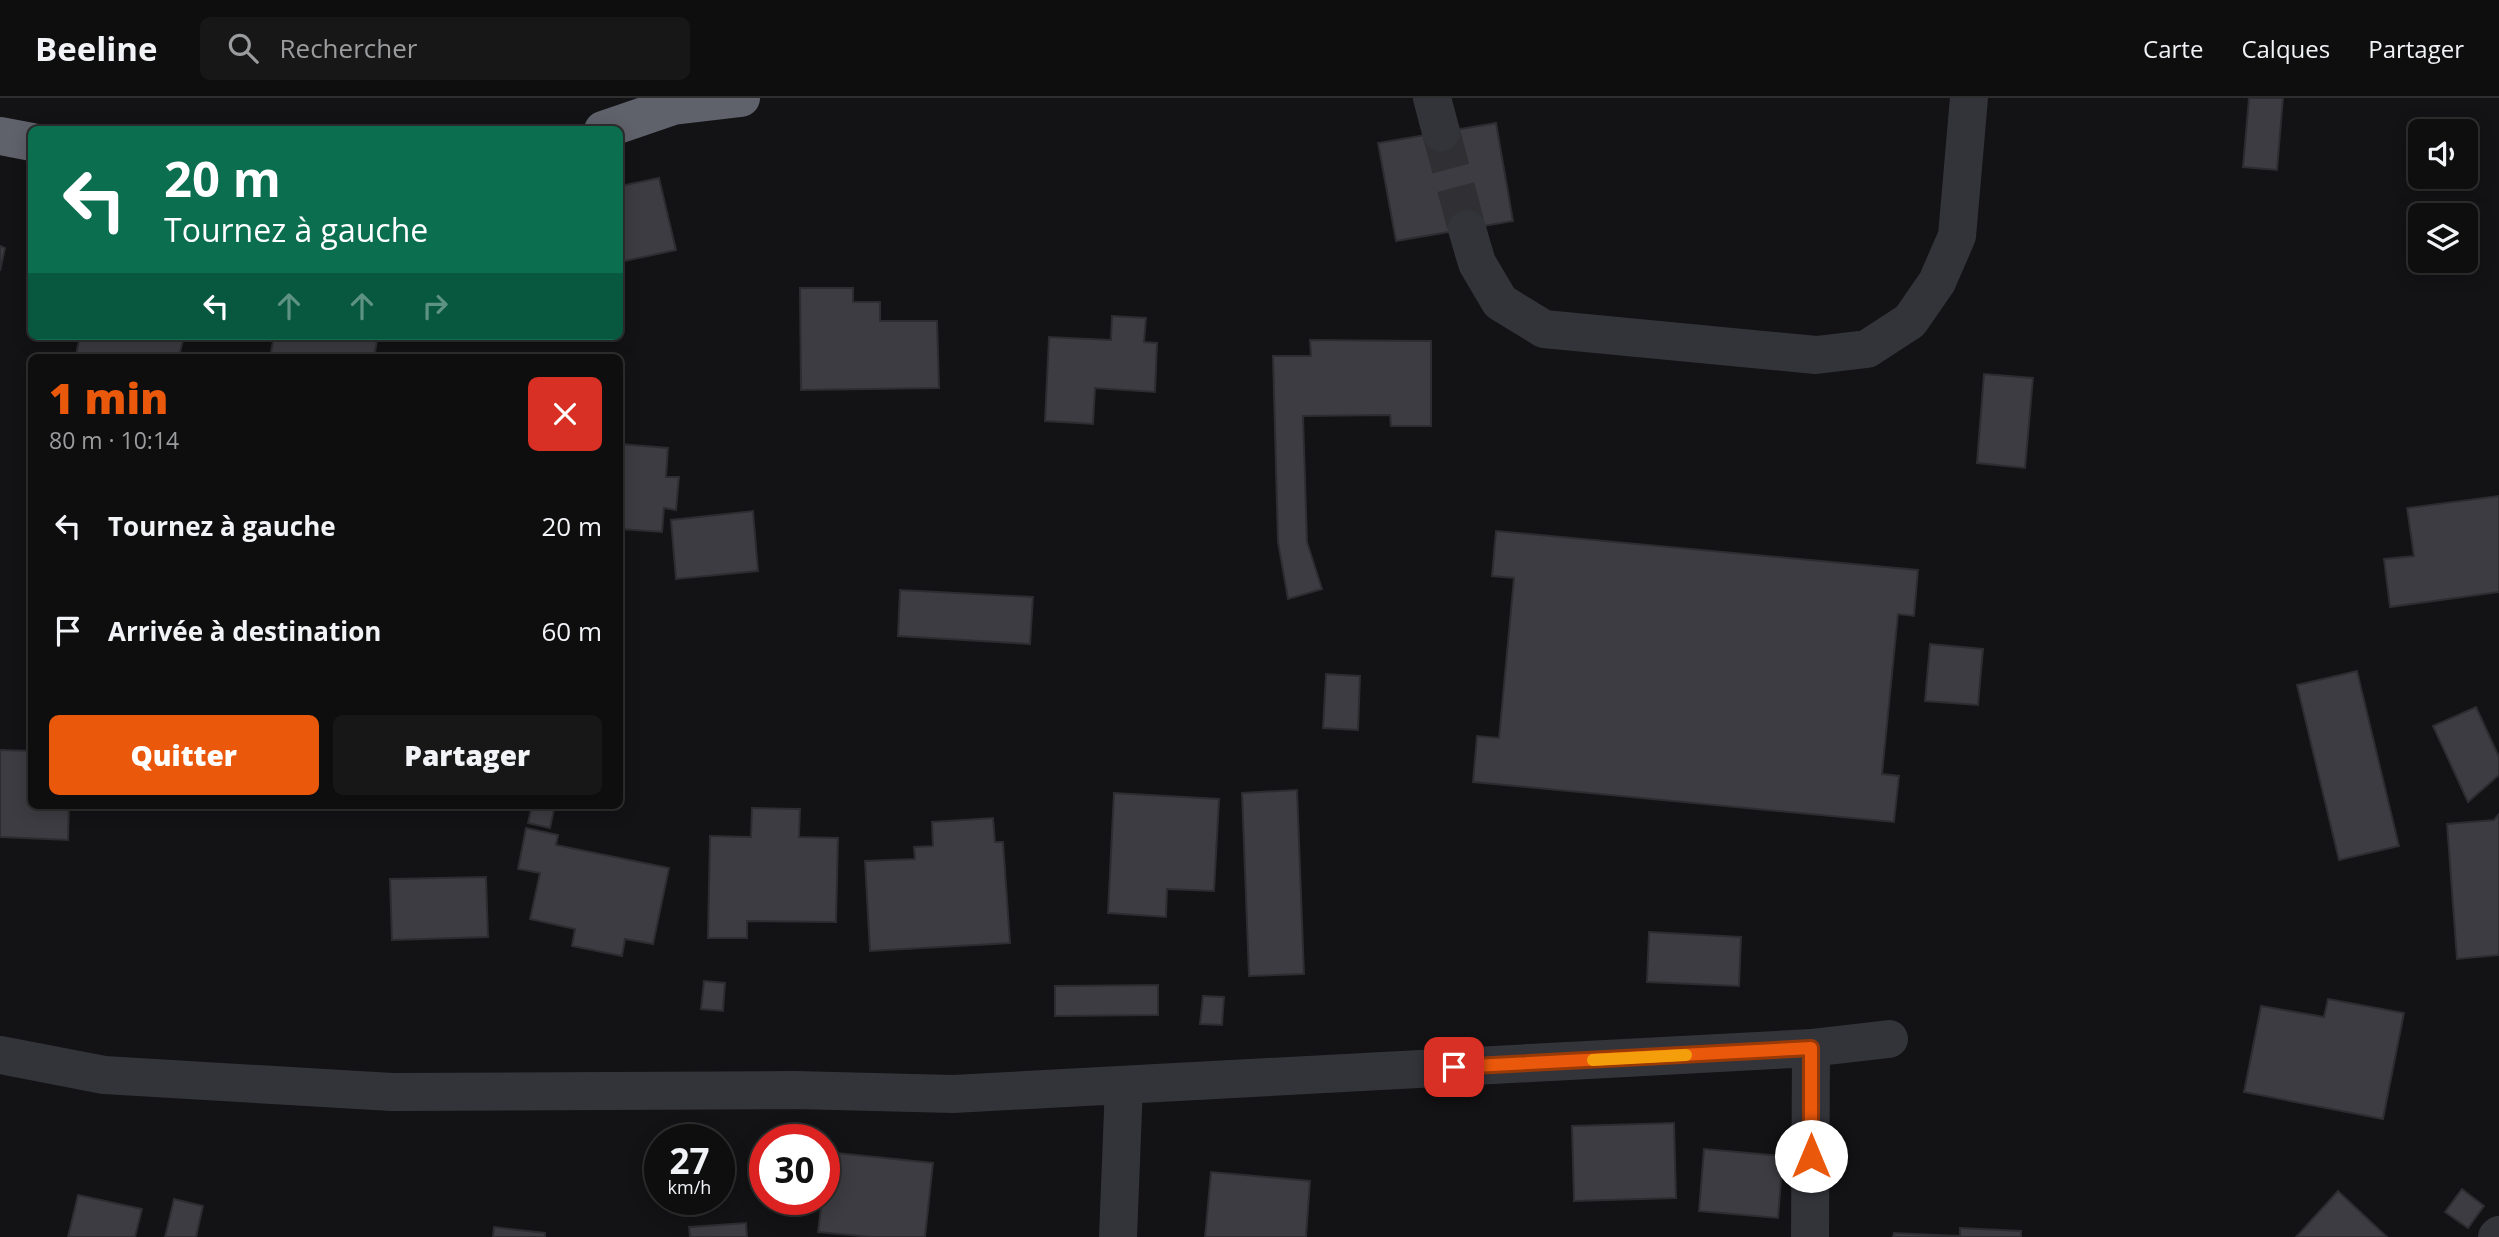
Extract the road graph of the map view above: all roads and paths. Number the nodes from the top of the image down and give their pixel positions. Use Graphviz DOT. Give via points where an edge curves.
graph roads {
  1 [pos="741,98"];
  2 [pos="1969,98"];
  3 [pos="615,126"];
  4 [pos="0,136"];
  5 [pos="28,141"];
  6 [pos="1467,229"];
  7 [pos="1889,1039"];
  8 [pos="1811,1048"];
  9 [pos="0,1055"];
  10 [pos="1124,1085"];
  11 [pos="1118,1237"];
  12 [pos="1810,1237"];
  1 -- 3 [label="highway" via="673,106"];
  2 -- 6 [label="street" via="1956,236 1937,282 1910,321 1867,349 1816,355 1544,329 1500,302 1477,263"];
  4 -- 5 [label="highway"];
  7 -- 8 [label="street"];
  8 -- 10 [label="street"];
  8 -- 12 [label="street"];
  9 -- 10 [label="street" via="104,1075 392,1092 953,1094"];
  10 -- 11 [label="street"];
}
